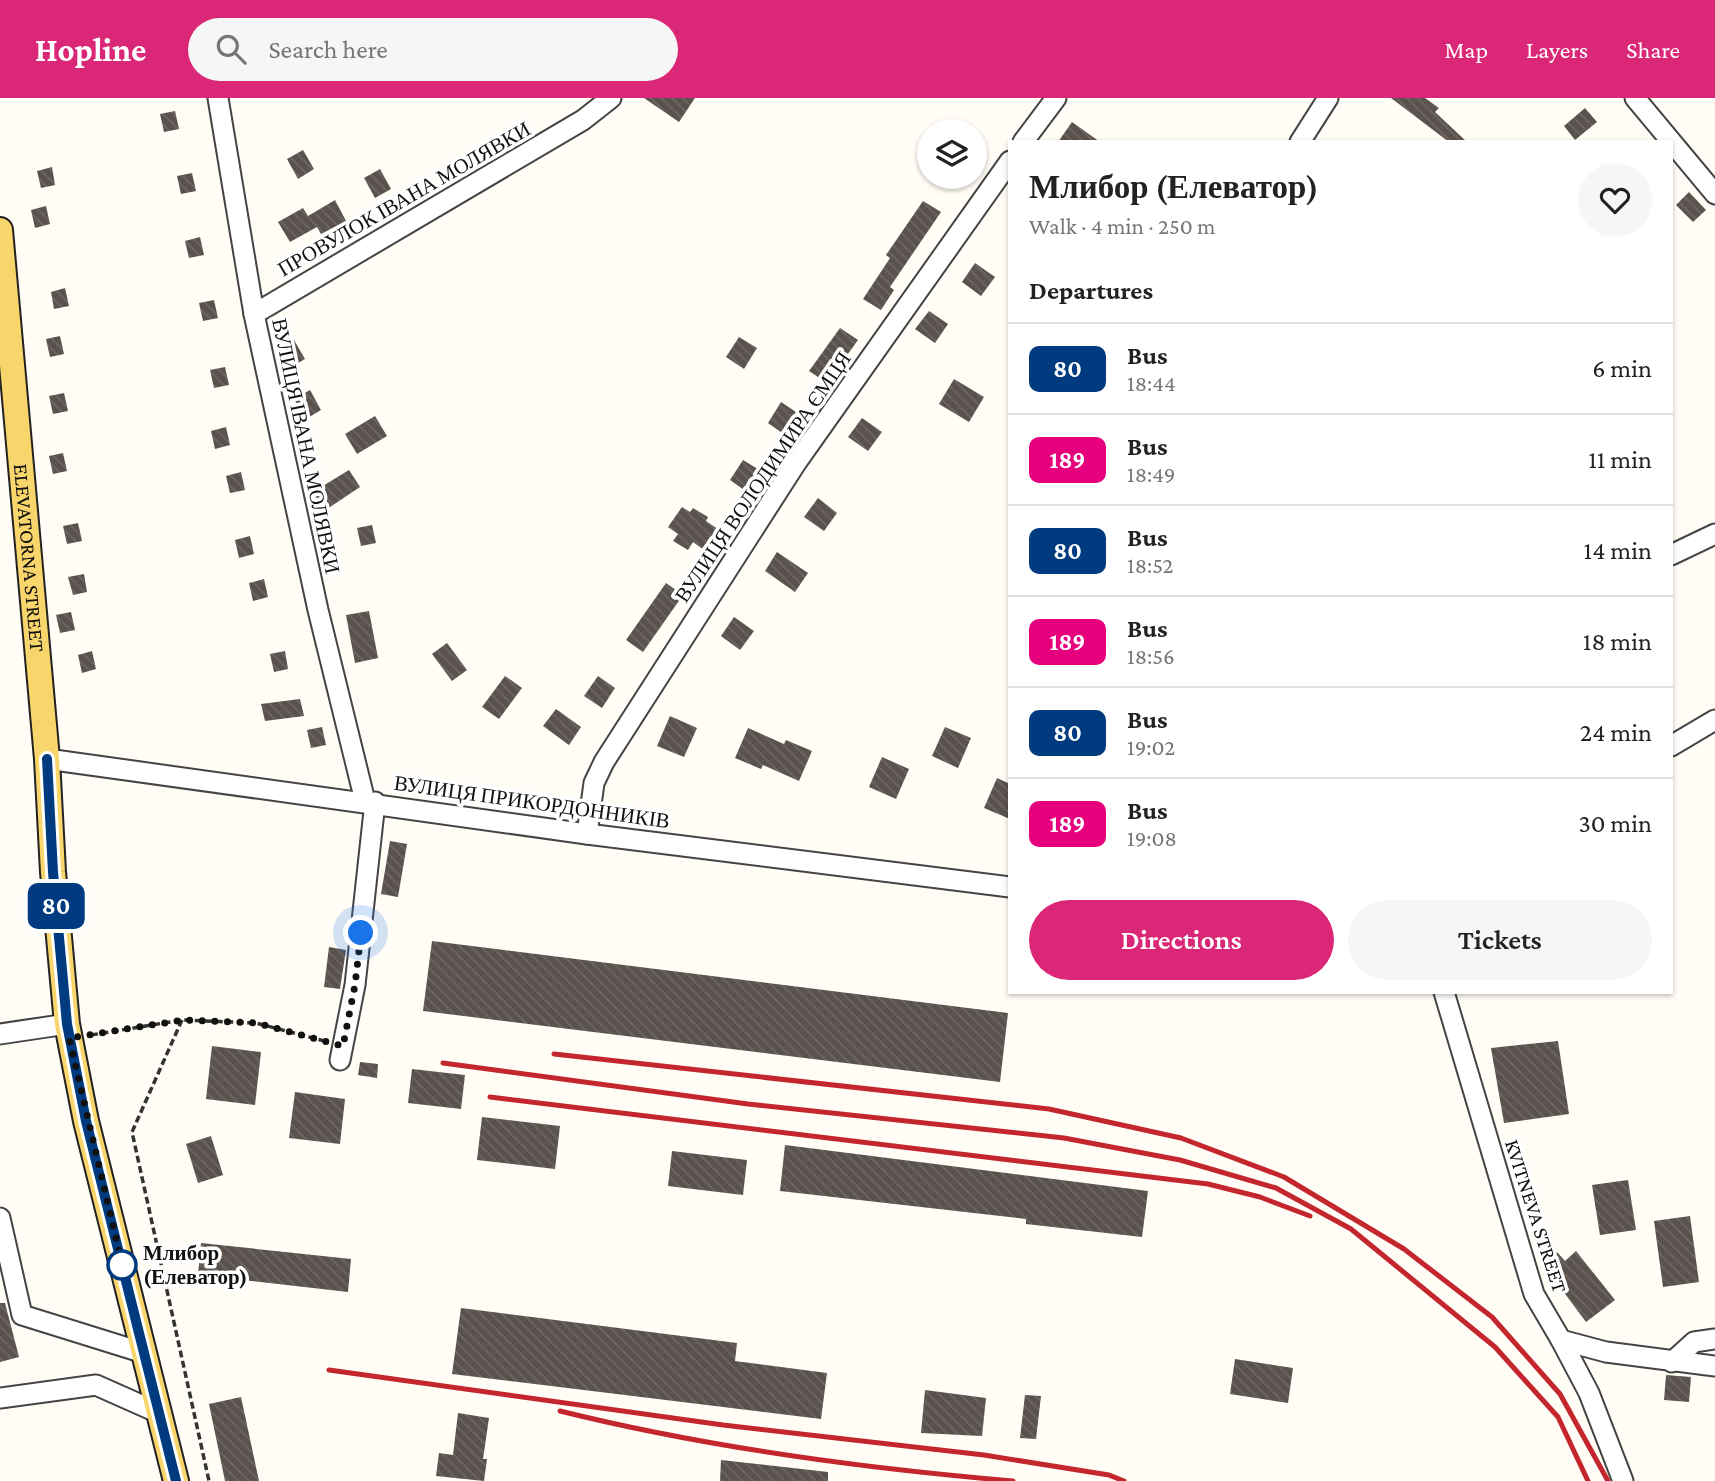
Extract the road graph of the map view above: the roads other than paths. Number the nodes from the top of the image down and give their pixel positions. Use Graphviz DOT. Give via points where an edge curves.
graph roads {
  1 [pos="218,98"];
  2 [pos="611,98"];
  3 [pos="1056,98"];
  4 [pos="1328,98"];
  5 [pos="1636,98"];
  6 [pos="1024,140"];
  7 [pos="1301,140"];
  8 [pos="1671,140"];
  9 [pos="1673,143"];
  10 [pos="1008,164"];
  11 [pos="1715,194"];
  12 [pos="0,230"];
  13 [pos="254,314"];
  14 [pos="1715,534"];
  15 [pos="1673,554"];
  16 [pos="1715,720"];
  17 [pos="1673,745"];
  18 [pos="47,759"];
  19 [pos="370,802"];
  20 [pos="587,834"];
  21 [pos="1008,887"];
  22 [pos="1445,994"];
  23 [pos="68,1031"];
  24 [pos="0,1034"];
  25 [pos="342,1053"];
  26 [pos="0,1218"];
  27 [pos="7,1283"];
  28 [pos="1715,1339"];
  29 [pos="1561,1340"];
  30 [pos="144,1353"];
  31 [pos="1672,1362"];
  32 [pos="1715,1366"];
  33 [pos="0,1398"];
  34 [pos="159,1413"];
  35 [pos="176,1481"];
  36 [pos="1623,1481"];
  1 -- 13 [label="street, ВУЛИЦЯ ІВАНА МОЛЯВКИ"];
  2 -- 13 [label="street, ПРОВУЛОК ІВАНА МОЛЯВКИ" via="583,120"];
  3 -- 6 [label="street"];
  4 -- 7 [label="street"];
  5 -- 8 [label="street"];
  9 -- 11 [label="street"];
  10 -- 20 [label="street, ВУЛИЦЯ ВОЛОДИМИРА ЄМЦЯ" via="796,463 604,762 594,783"];
  12 -- 18 [label="main road, ELEVATORNA STREET"];
  13 -- 19 [label="street, ВУЛИЦЯ ІВАНА МОЛЯВКИ" via="318,610"];
  14 -- 15 [label="street"];
  16 -- 17 [label="street"];
  18 -- 19 [label="street, ВУЛИЦЯ ПРИКОРДОННИКІВ"];
  18 -- 23 [label="main road, ELEVATORNA STREET"];
  19 -- 20 [label="street, ВУЛИЦЯ ПРИКОРДОННИКІВ"];
  19 -- 25 [label="street" via="355,985"];
  20 -- 21 [label="street, ВУЛИЦЯ ПРИКОРДОННИКІВ"];
  22 -- 29 [label="street, KVITNEVA STREET" via="1518,1221 1534,1294"];
  23 -- 24 [label="street"];
  23 -- 30 [label="main road, ELEVATORNA STREET"];
  26 -- 27 [label="street"];
  27 -- 30 [label="street" via="22,1315"];
  28 -- 31 [label="street" via="1694,1342"];
  29 -- 31 [label="street"];
  29 -- 36 [label="street, KVITNEVA STREET" via="1589,1394"];
  30 -- 34 [label="main road, ELEVATORNA STREET"];
  31 -- 32 [label="street"];
  33 -- 34 [label="street" via="96,1385"];
  34 -- 35 [label="main road, ELEVATORNA STREET"];
}
